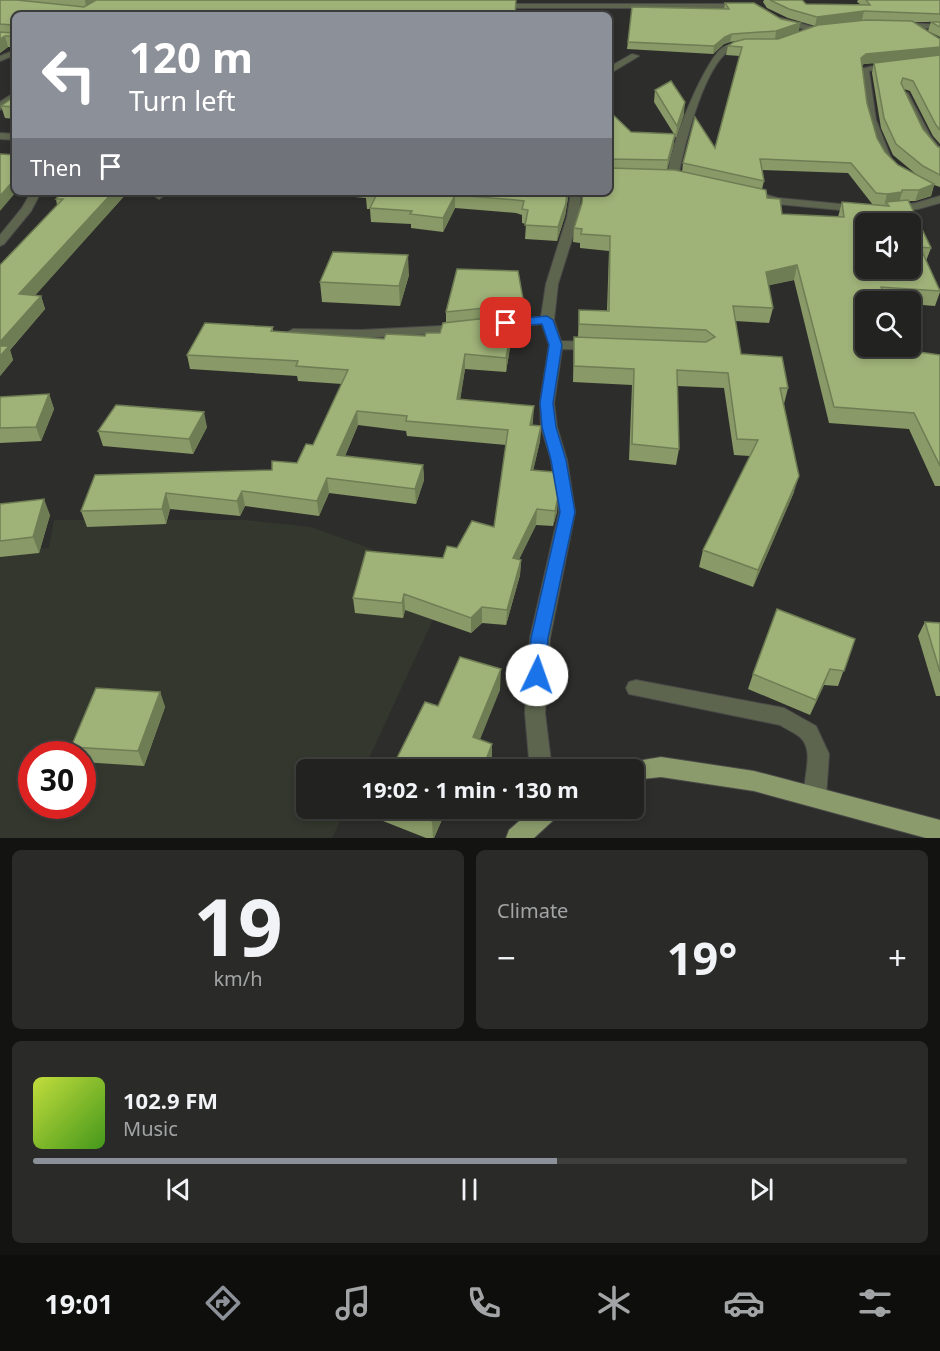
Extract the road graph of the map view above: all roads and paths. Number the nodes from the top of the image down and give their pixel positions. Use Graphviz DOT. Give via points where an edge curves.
graph roads {
  1 [pos="748,0"];
  2 [pos="490,5"];
  3 [pos="568,6"];
  4 [pos="563,12"];
  5 [pos="774,16"];
  6 [pos="895,24"];
  7 [pos="906,24"];
  8 [pos="940,27"];
  9 [pos="825,29"];
  10 [pos="814,30"];
  11 [pos="801,36"];
  12 [pos="932,37"];
  13 [pos="753,45"];
  14 [pos="635,56"];
  15 [pos="899,64"];
  16 [pos="612,69"];
  17 [pos="904,92"];
  18 [pos="12,97"];
  19 [pos="0,107"];
  20 [pos="940,154"];
  21 [pos="892,167"];
  22 [pos="674,179"];
  23 [pos="930,190"];
  24 [pos="744,193"];
  25 [pos="940,194"];
  26 [pos="34,195"];
  27 [pos="576,195"];
  28 [pos="940,199"];
  29 [pos="6,229"];
  30 [pos="0,242"];
  31 [pos="547,320"];
  32 [pos="293,333"];
  33 [pos="556,345"];
  34 [pos="612,347"];
  35 [pos="636,688"];
  36 [pos="540,759"];
  37 [pos="644,768"];
  38 [pos="815,797"];
  39 [pos="537,819"];
  40 [pos="940,831"];
  41 [pos="517,838"];
  1 -- 3 [label="street" via="754,6"];
  2 -- 3 [label="street"];
  3 -- 4 [label="street"];
  5 -- 10 [label="street"];
  6 -- 7 [label="street"];
  7 -- 8 [label="street"];
  7 -- 12 [label="street"];
  9 -- 10 [label="street"];
  10 -- 11 [label="street"];
  13 -- 22 [label="street" via="727,47 720,53 698,95 676,156"];
  14 -- 16 [label="street"];
  15 -- 21 [label="street" via="864,69 871,120 882,152"];
  17 -- 20 [label="street" via="927,138"];
  18 -- 19 [label="street"];
  23 -- 25 [label="street"];
  24 -- 28 [label="street" via="777,201 878,210 918,206"];
  26 -- 29 [label="street" via="27,209"];
  27 -- 31 [label="street" via="573,217 552,284"];
  29 -- 30 [label="street"];
  31 -- 32 [label="street" via="431,332"];
  31 -- 33 [label="street"];
  33 -- 34 [label="street"];
  33 -- 36 [label="street" via="547,403 567,512 540,638 535,713"];
  35 -- 38 [label="street" via="784,717 809,732 818,754"];
  37 -- 38 [label="main road" via="695,770"];
  38 -- 40 [label="main road"];
  39 -- 41 [label="main road"];
}
